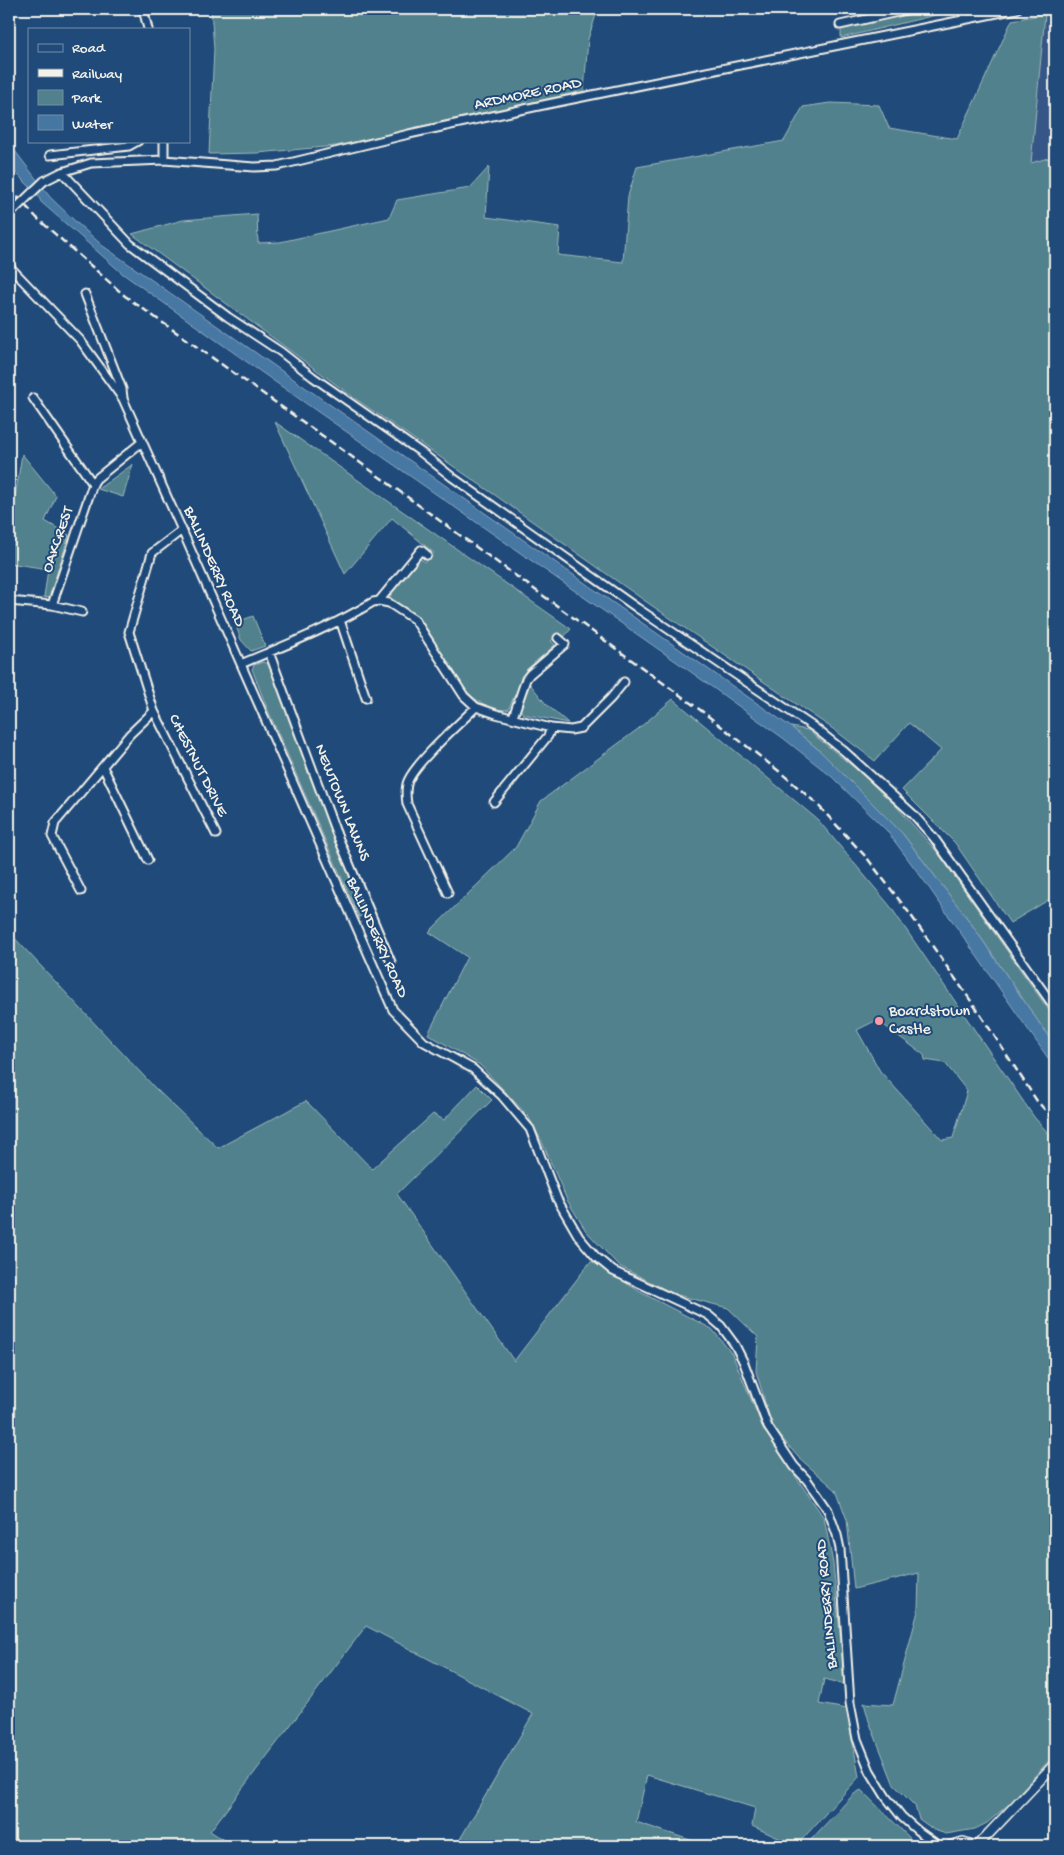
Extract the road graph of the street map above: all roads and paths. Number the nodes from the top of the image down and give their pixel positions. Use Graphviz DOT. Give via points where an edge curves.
graph roads {
  1 [pos="143,9"];
  2 [pos="911,9"];
  3 [pos="962,9"];
  4 [pos="1017,9"];
  5 [pos="965,18"];
  6 [pos="840,25"];
  7 [pos="148,28"];
  8 [pos="136,142"];
  9 [pos="164,142"];
  10 [pos="50,155"];
  11 [pos="164,160"];
  12 [pos="62,172"];
  13 [pos="11,212"];
  14 [pos="9,266"];
  15 [pos="85,294"];
  16 [pos="34,398"];
  17 [pos="122,399"];
  18 [pos="142,442"];
  19 [pos="93,484"];
  20 [pos="182,530"];
  21 [pos="427,555"];
  22 [pos="9,601"];
  23 [pos="379,601"];
  24 [pos="52,605"];
  25 [pos="82,612"];
  26 [pos="340,620"];
  27 [pos="558,638"];
  28 [pos="269,652"];
  29 [pos="241,664"];
  30 [pos="624,682"];
  31 [pos="366,698"];
  32 [pos="476,707"];
  33 [pos="154,711"];
  34 [pos="513,717"];
  35 [pos="552,728"];
  36 [pos="103,767"];
  37 [pos="494,802"];
  38 [pos="216,834"];
  39 [pos="148,860"];
  40 [pos="81,892"];
  41 [pos="448,893"];
  42 [pos="391,962"];
  43 [pos="1055,1008"];
  44 [pos="1055,1764"];
  45 [pos="939,1846"];
  46 [pos="950,1846"];
  47 [pos="976,1846"];
  1 -- 7 [label="street"];
  2 -- 6 [label="street"];
  3 -- 5 [label="street"];
  4 -- 5 [label="street, ARDMORE ROAD"];
  5 -- 11 [label="street, ARDMORE ROAD" via="548,104 276,166"];
  8 -- 10 [label="street" via="129,146"];
  9 -- 11 [label="street"];
  11 -- 12 [label="street, ARDMORE ROAD" via="90,163"];
  12 -- 13 [label="street, ARDMORE ROAD, bridge" via="44,181"];
  12 -- 43 [label="street" via="130,244 228,317 637,608 844,750 934,838"];
  14 -- 17 [label="street, BALLINDERRY ROAD" via="80,340"];
  15 -- 17 [label="street" via="122,389"];
  16 -- 19 [label="street"];
  17 -- 18 [label="street, BALLINDERRY ROAD"];
  18 -- 19 [label="street, OAKCREST"];
  18 -- 20 [label="street, BALLINDERRY ROAD"];
  19 -- 24 [label="street, OAKCREST"];
  20 -- 29 [label="street, BALLINDERRY ROAD"];
  20 -- 33 [label="street, CHESTNUT DRIVE" via="152,553 129,632"];
  21 -- 23 [label="street" via="421,550"];
  22 -- 24 [label="street"];
  23 -- 26 [label="street"];
  23 -- 32 [label="street" via="389,603 415,620 464,696"];
  24 -- 25 [label="street"];
  26 -- 28 [label="street"];
  26 -- 31 [label="street"];
  27 -- 34 [label="street" via="565,644 526,679"];
  28 -- 29 [label="street"];
  28 -- 42 [label="street, NEWTOWN LAWNS" via="335,830"];
  29 -- 45 [label="street, BALLINDERRY ROAD" via="393,1010 424,1042 473,1069 530,1129 557,1199 579,1237 596,1257 613,1271 708,1315 735,1345 768,1427 818,1495 833,1522 840,1549 850,1703 857,1739 870,1771 902,1817"];
  30 -- 35 [label="street" via="580,728"];
  32 -- 34 [label="street"];
  32 -- 41 [label="street" via="422,762 408,781 406,792 407,804"];
  33 -- 36 [label="street, CHESTNUT DRIVE"];
  33 -- 38 [label="street, CHESTNUT DRIVE"];
  34 -- 35 [label="street"];
  35 -- 37 [label="street"];
  36 -- 39 [label="street"];
  36 -- 40 [label="street, CHESTNUT DRIVE" via="55,823 52,836"];
  44 -- 47 [label="main road"];
  46 -- 47 [label="main road" via="963,1842"];
}
